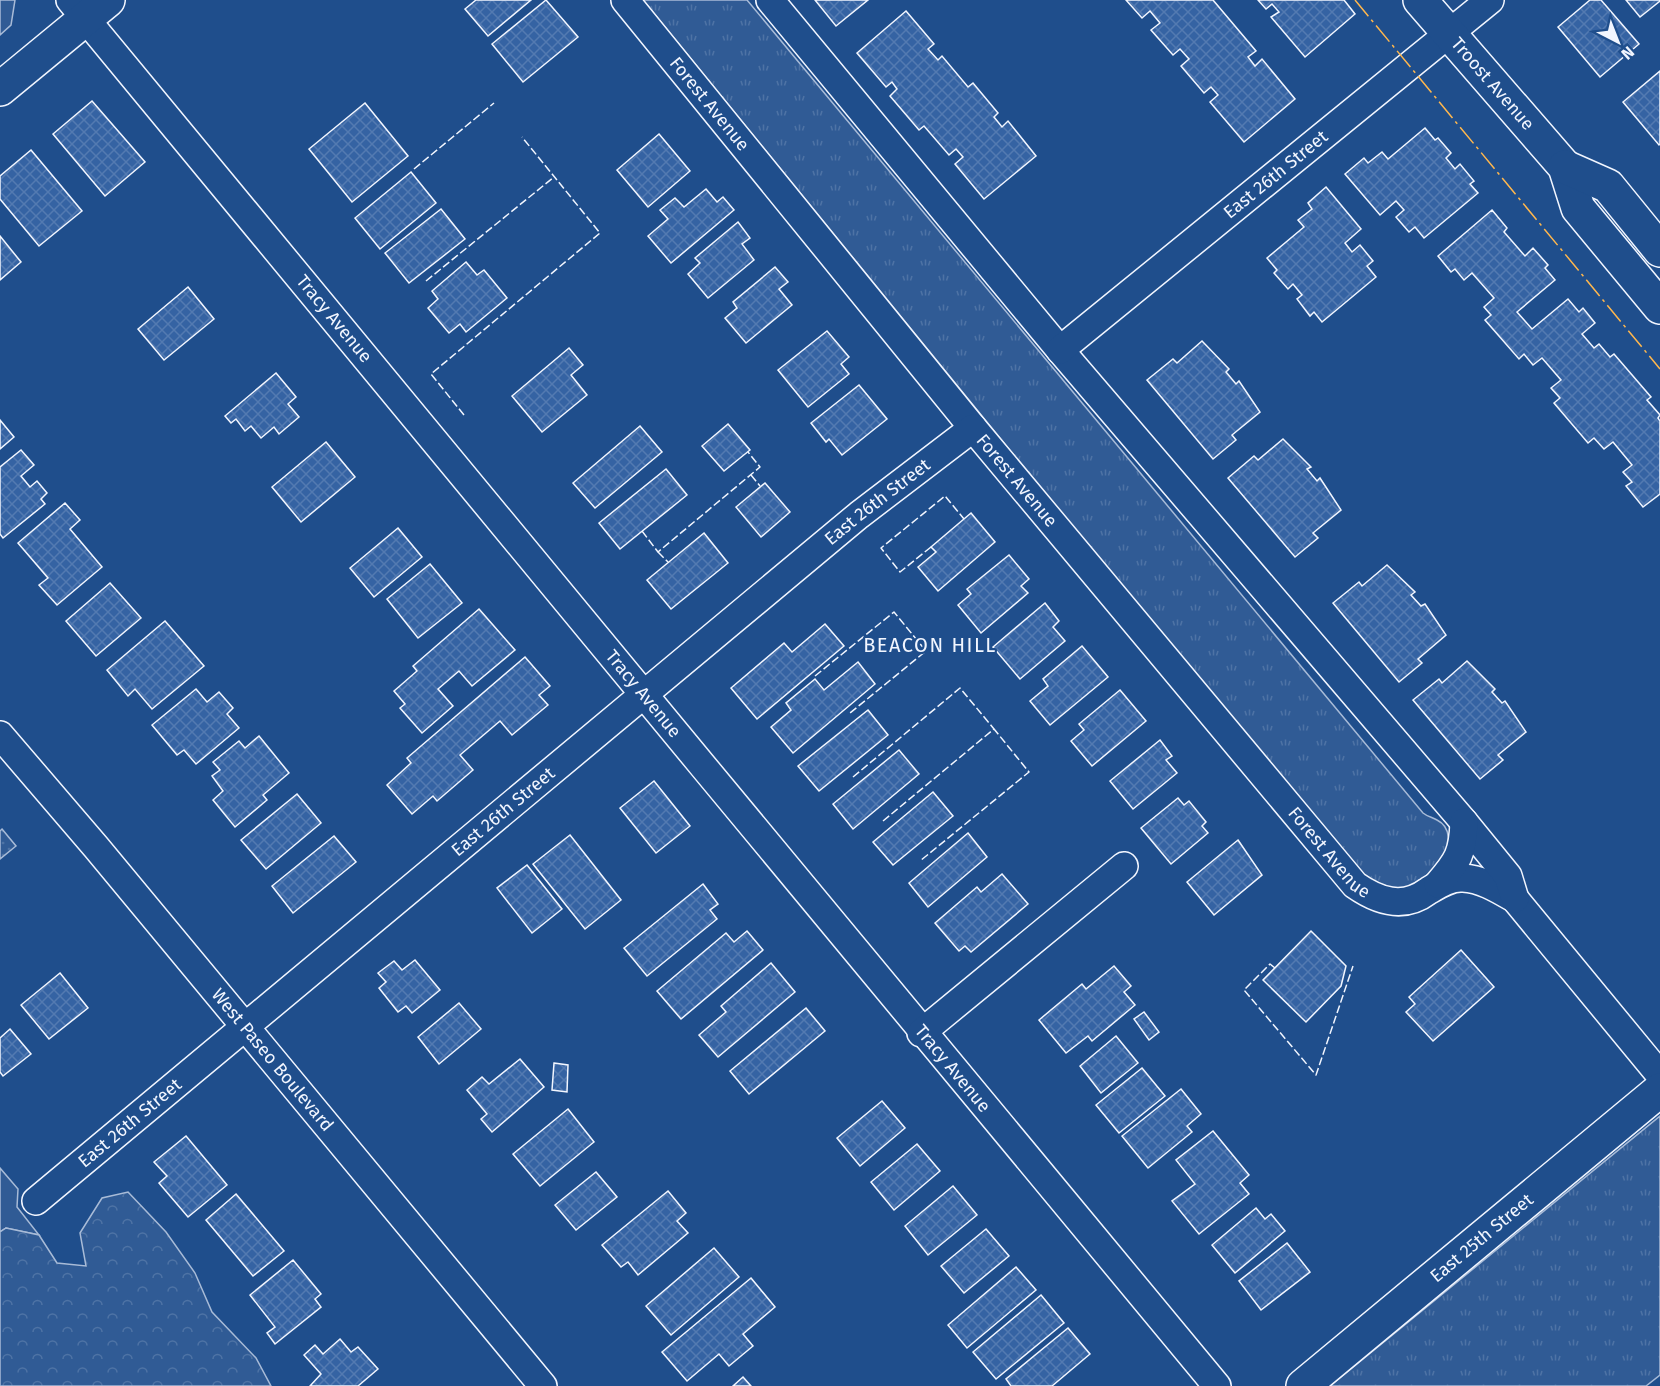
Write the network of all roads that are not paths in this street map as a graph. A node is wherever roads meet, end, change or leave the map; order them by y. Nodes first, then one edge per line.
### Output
1 (625, 0) edge
2 (770, 0) edge
3 (1420, 0) edge
4 (1490, 0) edge
5 (88, 6) edge
6 (1448, 34) junction
7 (0, 89) edge
8 (1565, 167) junction
9 (1660, 250) edge
10 (1660, 307) edge
11 (1060, 350) junction
12 (973, 428) junction
13 (644, 693) junction
14 (0, 735) edge
15 (1464, 822) junction
16 (1124, 866) dead end
17 (1438, 884) junction
18 (1515, 899) junction
19 (246, 1027) junction
20 (921, 1033) junction
21 (1660, 1075) edge
22 (1660, 1090) edge
23 (36, 1201) dead end
24 (543, 1386) edge
25 (1217, 1386) edge
26 (1304, 1386) edge

1 - 12 street, Forest Avenue
2 - 11 street, Forest Avenue
3 - 6 main road, Troost Avenue
4 - 6 street, East 26th Street
5 - 7 main road
5 - 13 street, Tracy Avenue
6 - 8 main road, Troost Avenue
6 - 11 street, East 26th Street
8 - 9 main road, Troost Avenue
8 - 10 main road, Troost Avenue
11 - 15 street, Forest Avenue
12 - 13 street, East 26th Street
12 - 17 street, Forest Avenue
13 - 19 street, East 26th Street
13 - 20 street, Tracy Avenue
14 - 19 street, West Paseo Boulevard
15 - 17 street, Forest Avenue
15 - 18 street, Forest Avenue
16 - 20 street
17 - 18 street, Forest Avenue
18 - 21 street, Forest Avenue
19 - 23 street, East 26th Street
19 - 24 street, West Paseo Boulevard
20 - 25 street, Tracy Avenue
22 - 26 main road, East 25th Street

